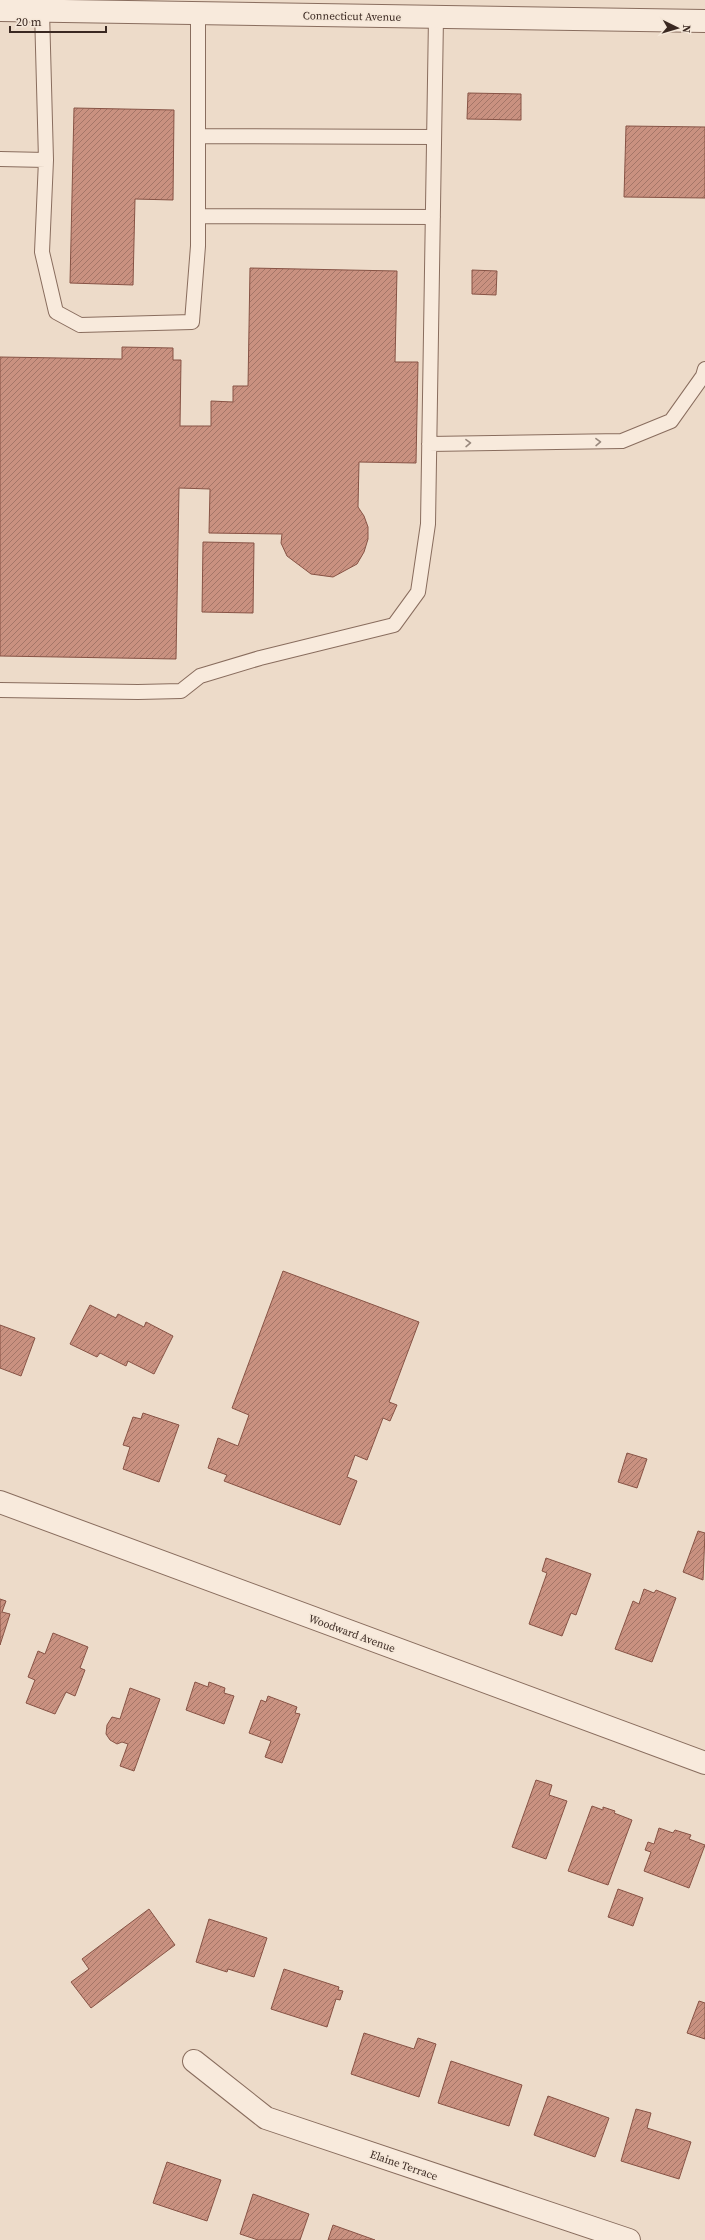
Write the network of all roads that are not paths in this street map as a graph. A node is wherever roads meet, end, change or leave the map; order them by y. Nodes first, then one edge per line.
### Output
1 (0, 10) edge
2 (42, 11) junction
3 (198, 12) junction
4 (436, 17) junction
5 (705, 21) edge
6 (198, 136) junction
7 (434, 137) junction
8 (0, 159) edge
9 (46, 160) junction
10 (198, 216) junction
11 (433, 217) junction
12 (705, 369) edge
13 (429, 444) junction
14 (0, 690) edge
15 (0, 1502) edge
16 (705, 1763) edge
17 (194, 2061) dead end
18 (629, 2240) edge

1 - 2 street, Connecticut Avenue
2 - 3 street, Connecticut Avenue
2 - 9 lane
3 - 4 street, Connecticut Avenue
3 - 6 lane
4 - 5 street, Connecticut Avenue
4 - 7 lane
6 - 7 lane
6 - 10 lane
7 - 11 lane
8 - 9 lane
9 - 10 lane
10 - 11 lane
11 - 13 lane
13 -> 12 lane
13 - 14 lane
15 - 16 street, Woodward Avenue
17 - 18 street, Elaine Terrace

